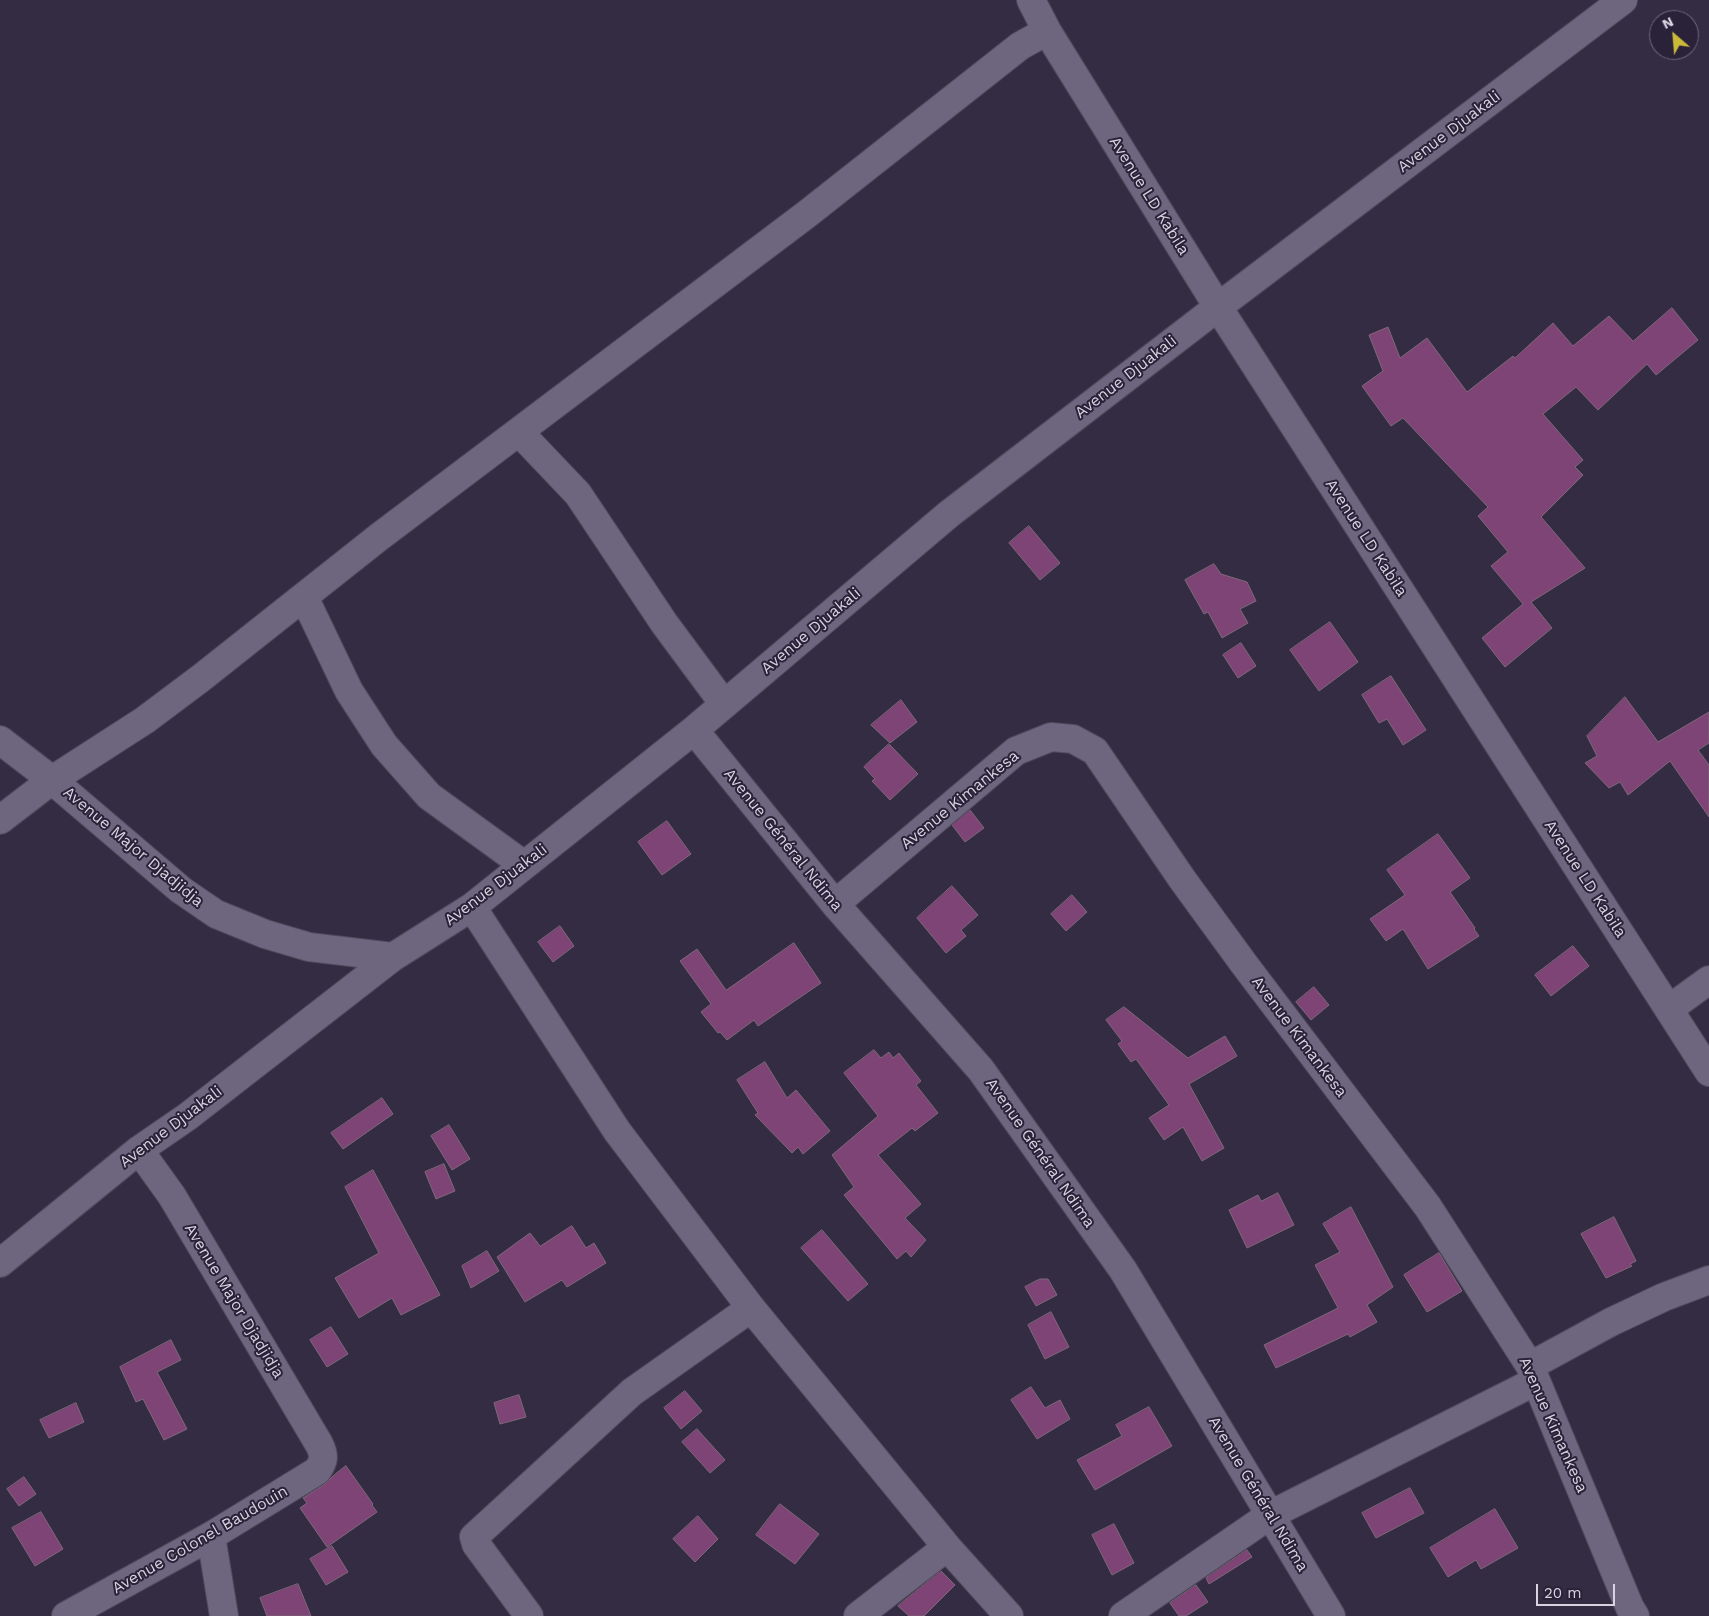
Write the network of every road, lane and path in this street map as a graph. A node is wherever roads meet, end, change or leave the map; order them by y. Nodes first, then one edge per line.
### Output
1 (1031, 0) edge
2 (1623, 0) edge
3 (1047, 31) junction
4 (1218, 307) junction
5 (519, 432) junction
6 (304, 597) junction
7 (724, 704) junction
8 (694, 730) junction
9 (0, 740) edge
10 (52, 780) junction
11 (0, 820) edge
12 (524, 865) junction
13 (835, 904) junction
14 (472, 907) junction
15 (393, 957) junction
16 (1709, 980) edge
17 (1669, 1009) junction
18 (1709, 1072) edge
19 (139, 1150) junction
20 (0, 1263) edge
21 (1709, 1280) edge
22 (751, 1308) junction
23 (1533, 1373) junction
24 (324, 1454) joint
25 (1270, 1516) junction
26 (211, 1536) junction
27 (947, 1547) junction
28 (66, 1616) edge
29 (224, 1616) edge
30 (529, 1616) edge
31 (858, 1616) edge
32 (1009, 1616) edge
33 (1123, 1616) edge
34 (1331, 1616) edge
35 (1635, 1616) edge

1 - 3 street, Avenue LD Kabila
2 - 4 street, Avenue Djuakali
3 - 4 street, Avenue LD Kabila
3 - 5 street
4 - 7 street, Avenue Djuakali
4 - 17 street, Avenue LD Kabila
5 - 6 street
5 - 7 street
6 - 10 street
6 - 12 street
7 - 8 street, Avenue Djuakali
8 - 12 street, Avenue Djuakali
8 - 13 street, Avenue Général Ndima
9 - 10 street, Avenue Major Djadjidja
10 - 11 street
10 - 15 street, Avenue Major Djadjidja
12 - 14 street, Avenue Djuakali
13 - 23 street, Avenue Kimankesa
13 - 25 street, Avenue Général Ndima
14 - 15 street, Avenue Djuakali
14 - 22 street
15 - 19 street, Avenue Djuakali
16 - 17 street
17 - 18 street, Avenue LD Kabila
19 - 20 street, Avenue Djuakali
19 - 24 street, Avenue Major Djadjidja
21 - 23 street
22 - 27 street
22 - 30 street
23 - 25 street
23 - 35 street, Avenue Kimankesa
24 - 26 street, Avenue Colonel Baudouin
25 - 33 street
25 - 34 street, Avenue Général Ndima
26 - 28 street, Avenue Colonel Baudouin
26 - 29 street
27 - 31 street
27 - 32 street

